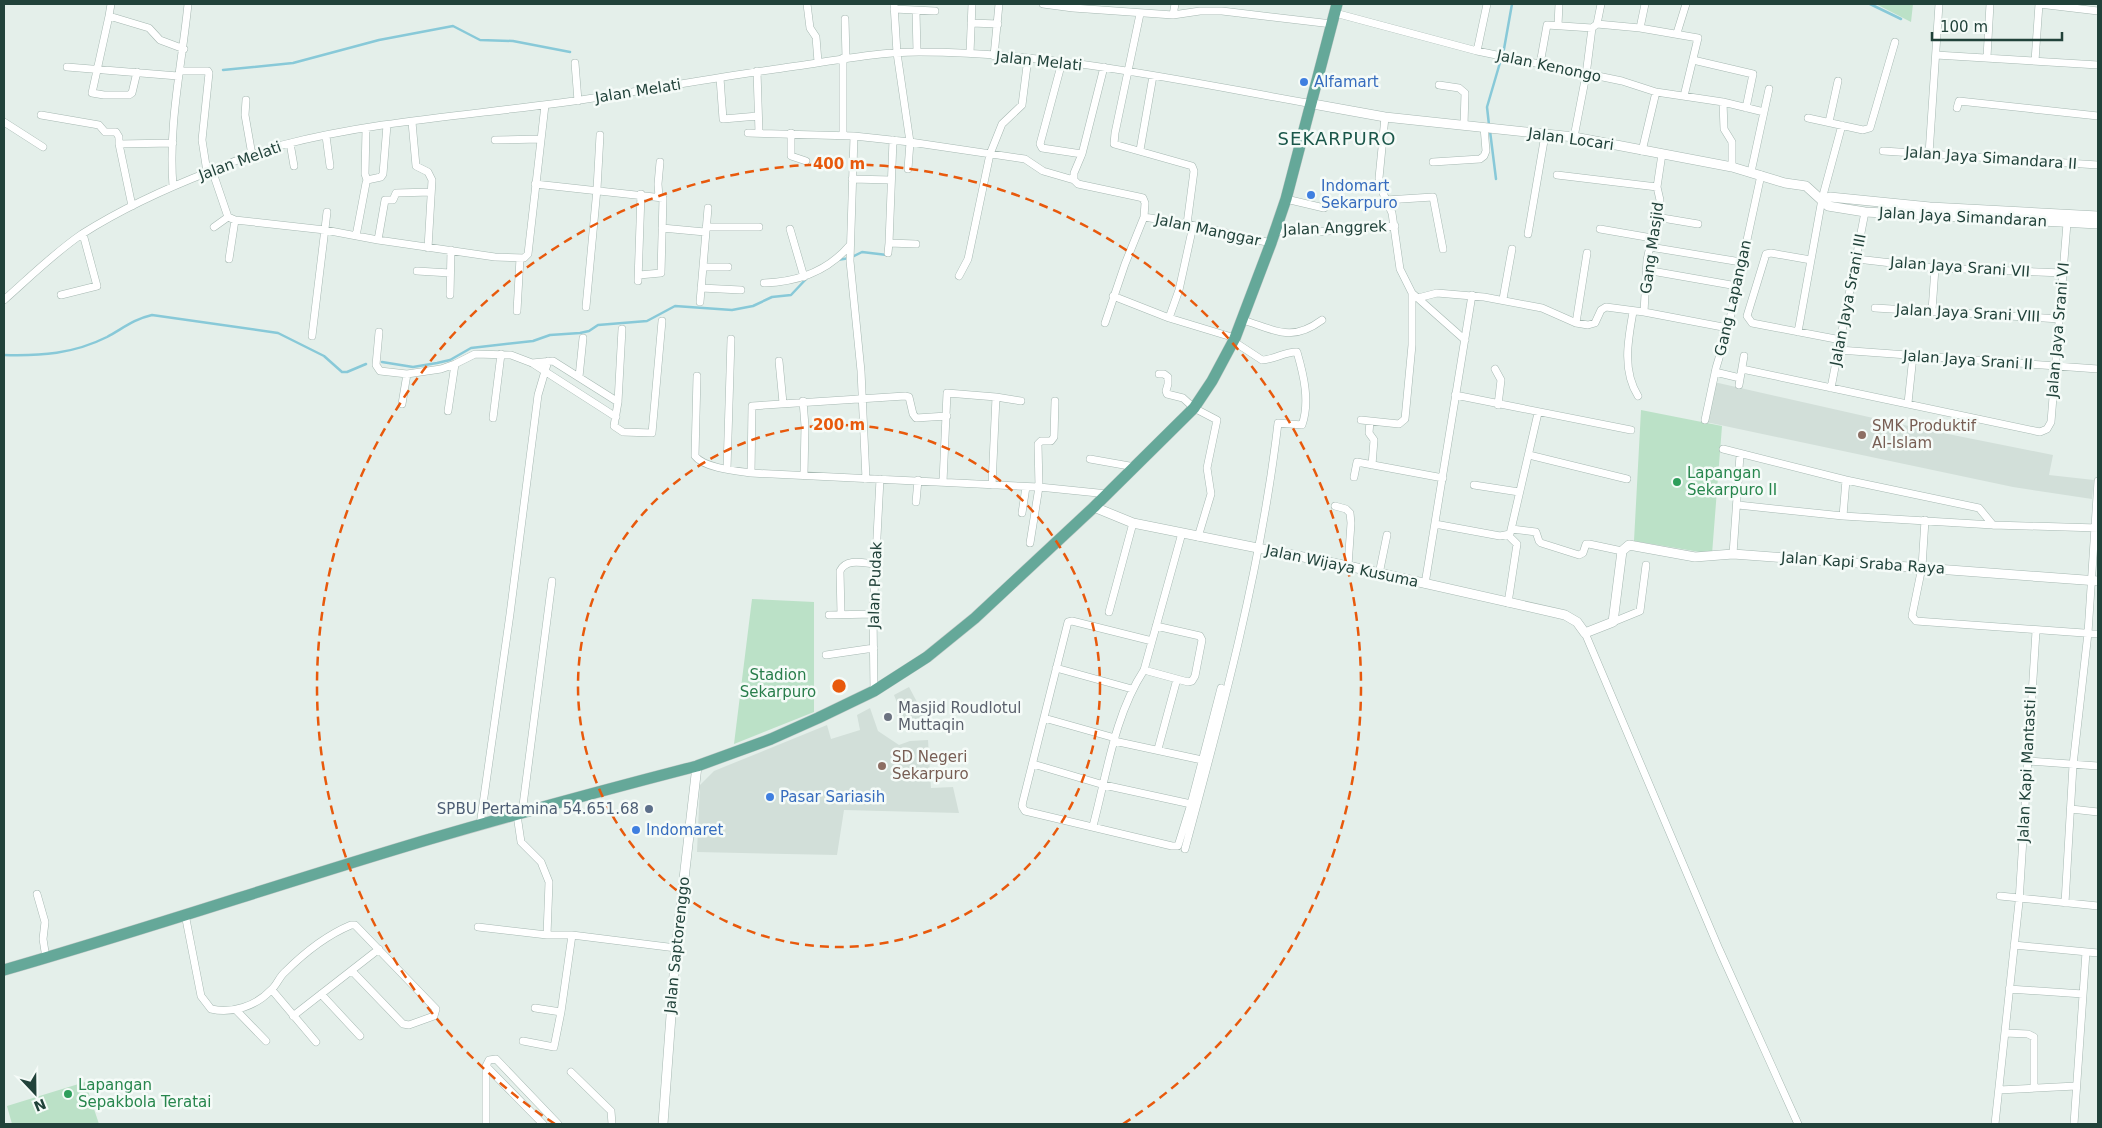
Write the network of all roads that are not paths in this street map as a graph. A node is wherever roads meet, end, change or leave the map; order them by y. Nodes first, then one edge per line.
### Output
1 (111, 4) edge
2 (188, 4) edge
3 (807, 4) edge
4 (972, 4) edge
5 (999, 4) edge
6 (1043, 4) edge
7 (1175, 4) edge
8 (1487, 4) edge
9 (1559, 4) edge
10 (1601, 4) edge
11 (1645, 4) edge
12 (1686, 4) edge
13 (1939, 4) edge
14 (1990, 4) edge
15 (2039, 4) edge
16 (894, 7) edge
17 (1336, 8) edge
18 (916, 11) junction
19 (935, 11) dead end
20 (2098, 11) edge
21 (1140, 14) junction
22 (1173, 15) junction
23 (108, 16) junction
24 (844, 19) dead end
25 (971, 22) junction
26 (998, 24) junction
27 (1332, 24) junction
28 (1558, 25) junction
29 (1594, 26) junction
30 (1640, 28) junction
31 (1677, 33) junction
32 (1895, 42) dead end
33 (184, 48) junction
34 (1477, 50) junction
35 (917, 52) junction
36 (897, 53) junction
37 (970, 53) junction
38 (1936, 55) junction
39 (994, 56) junction
40 (1987, 57) junction
41 (844, 58) junction
42 (1028, 58) junction
43 (1692, 60) junction
44 (2035, 61) junction
45 (818, 62) junction
46 (1062, 62) junction
47 (575, 63) dead end
48 (1540, 64) junction
49 (2098, 65) edge
50 (67, 67) dead end
51 (1104, 68) junction
52 (97, 70) junction
53 (757, 71) junction
54 (1127, 71) junction
55 (137, 72) junction
56 (181, 72) junction
57 (1586, 74) junction
58 (1153, 76) junction
59 (720, 78) junction
60 (1838, 81) dead end
61 (1439, 85) dead end
62 (1769, 89) dead end
63 (1656, 92) junction
64 (1684, 96) junction
65 (246, 100) dead end
66 (578, 101) junction
67 (1723, 102) junction
68 (1312, 104) junction
69 (545, 105) junction
70 (1746, 108) junction
71 (1957, 108) dead end
72 (1764, 112) junction
73 (41, 115) dead end
74 (758, 116) junction
75 (2098, 116) edge
76 (1385, 117) junction
77 (1808, 118) dead end
78 (4, 122) edge
79 (412, 122) junction
80 (1829, 122) junction
81 (387, 125) junction
82 (1464, 125) junction
83 (1842, 125) junction
84 (1487, 127) junction
85 (366, 128) junction
86 (748, 133) dead end
87 (759, 133) junction
88 (791, 133) junction
89 (600, 135) dead end
90 (842, 135) junction
91 (1546, 135) junction
92 (326, 136) junction
93 (854, 136) junction
94 (1574, 138) junction
95 (540, 139) junction
96 (495, 140) dead end
97 (893, 140) junction
98 (910, 142) junction
99 (172, 143) junction
100 (290, 143) junction
101 (120, 144) junction
102 (43, 147) dead end
103 (1140, 150) junction
104 (1642, 150) junction
105 (1883, 151) dead end
106 (252, 154) junction
107 (990, 154) junction
108 (1082, 154) junction
109 (1662, 154) junction
110 (1929, 154) junction
111 (806, 161) dead end
112 (660, 162) dead end
113 (1433, 162) dead end
114 (2098, 165) edge
115 (294, 166) dead end
116 (330, 166) dead end
117 (1732, 167) junction
118 (908, 169) dead end
119 (210, 171) junction
120 (1751, 172) junction
121 (1557, 175) dead end
122 (1761, 175) junction
123 (852, 179) junction
124 (367, 180) junction
125 (891, 180) junction
126 (1074, 180) junction
127 (535, 184) junction
128 (173, 186) junction
129 (1656, 187) junction
130 (597, 189) junction
131 (431, 192) junction
132 (641, 194) junction
133 (659, 197) junction
134 (1286, 199) junction
135 (1386, 200) junction
136 (1827, 201) junction
137 (132, 206) junction
138 (708, 208) dead end
139 (1324, 208) dead end
140 (328, 212) dead end
141 (1865, 212) junction
142 (2098, 216) edge
143 (228, 217) junction
144 (1144, 217) junction
145 (1656, 217) junction
146 (235, 220) junction
147 (2067, 223) junction
148 (1698, 224) dead end
149 (2098, 224) edge
150 (1190, 225) junction
151 (1395, 226) junction
152 (214, 227) dead end
153 (759, 227) dead end
154 (662, 228) junction
155 (1600, 229) dead end
156 (325, 230) junction
157 (706, 230) junction
158 (790, 230) dead end
159 (1276, 231) junction
160 (83, 234) junction
161 (1528, 234) dead end
162 (356, 236) junction
163 (1652, 238) junction
164 (378, 240) junction
165 (889, 243) junction
166 (1272, 243) junction
167 (916, 244) dead end
168 (1650, 246) junction
169 (428, 248) junction
170 (850, 248) junction
171 (1443, 249) dead end
172 (1512, 249) dead end
173 (451, 250) junction
174 (888, 253) dead end
175 (1587, 253) dead end
176 (520, 258) junction
177 (1857, 259) junction
178 (229, 260) dead end
179 (1811, 260) junction
180 (1741, 262) junction
181 (703, 267) junction
182 (728, 268) dead end
183 (1935, 268) junction
184 (1646, 270) junction
185 (417, 271) dead end
186 (450, 273) junction
187 (2063, 273) junction
188 (959, 276) dead end
189 (804, 277) junction
190 (764, 283) dead end
191 (1737, 286) junction
192 (701, 288) junction
193 (741, 290) dead end
194 (450, 295) dead end
195 (1415, 295) junction
196 (61, 296) dead end
197 (1113, 296) junction
198 (1472, 296) junction
199 (4, 300) edge
200 (1503, 300) junction
201 (700, 302) dead end
202 (586, 307) dead end
203 (1875, 308) dead end
204 (517, 311) dead end
205 (1932, 311) junction
206 (1633, 312) junction
207 (1644, 312) junction
208 (1169, 318) junction
209 (2060, 319) junction
210 (1243, 320) junction
211 (1322, 320) dead end
212 (662, 321) dead end
213 (1105, 323) dead end
214 (1576, 323) junction
215 (1728, 328) junction
216 (622, 329) dead end
217 (379, 332) dead end
218 (1798, 332) junction
219 (312, 336) dead end
220 (583, 338) dead end
221 (730, 339) dead end
222 (1234, 340) junction
223 (1465, 340) junction
224 (1841, 340) junction
225 (1839, 350) junction
226 (500, 354) junction
227 (1744, 356) dead end
228 (1913, 356) junction
229 (548, 361) junction
230 (779, 361) dead end
231 (455, 364) junction
232 (532, 364) junction
233 (2055, 365) junction
234 (1495, 369) dead end
235 (1742, 369) junction
236 (2098, 369) edge
237 (543, 372) junction
238 (1715, 372) junction
239 (407, 374) junction
240 (1159, 374) dead end
241 (697, 376) dead end
242 (579, 377) junction
243 (1831, 388) junction
244 (1456, 395) junction
245 (1638, 396) dead end
246 (996, 397) junction
247 (862, 400) junction
248 (803, 401) junction
249 (1021, 401) dead end
250 (1055, 401) dead end
251 (618, 402) junction
252 (784, 403) junction
253 (1908, 403) junction
254 (402, 404) dead end
255 (1498, 405) junction
256 (1194, 408) junction
257 (448, 411) dead end
258 (1538, 413) junction
259 (947, 416) junction
260 (492, 418) dead end
261 (616, 418) junction
262 (1361, 420) dead end
263 (1705, 420) dead end
264 (1370, 421) junction
265 (1631, 430) dead end
266 (1723, 449) dead end
267 (1740, 454) junction
268 (1529, 456) junction
269 (1090, 459) dead end
270 (1372, 465) junction
271 (1135, 468) junction
272 (727, 469) junction
273 (751, 473) junction
274 (804, 474) junction
275 (1354, 478) dead end
276 (1444, 478) junction
277 (866, 479) junction
278 (880, 479) junction
279 (1626, 479) dead end
280 (918, 480) junction
281 (1846, 480) junction
282 (943, 482) junction
283 (2098, 482) edge
284 (1474, 484) dead end
285 (992, 485) junction
286 (1026, 487) junction
287 (1039, 487) junction
288 (1519, 492) junction
289 (1108, 494) junction
290 (916, 502) dead end
291 (1738, 505) junction
292 (1335, 506) dead end
293 (1094, 507) junction
294 (1022, 512) dead end
295 (1843, 516) junction
296 (1925, 520) junction
297 (1133, 523) junction
298 (1435, 524) junction
299 (1993, 525) junction
300 (2097, 528) edge
301 (1510, 532) junction
302 (1182, 533) junction
303 (1387, 535) dead end
304 (1198, 536) junction
305 (1030, 543) dead end
306 (1259, 548) junction
307 (1625, 548) junction
308 (1733, 554) junction
309 (876, 564) junction
310 (1646, 565) dead end
311 (1348, 566) junction
312 (1922, 567) junction
313 (1379, 574) junction
314 (2094, 578) edge
315 (552, 581) dead end
316 (1425, 584) junction
317 (1508, 603) junction
318 (1109, 612) dead end
319 (841, 614) junction
320 (873, 614) junction
321 (829, 615) dead end
322 (1613, 622) junction
323 (1156, 626) junction
324 (2036, 631) junction
325 (1585, 633) junction
326 (2088, 633) junction
327 (2098, 634) edge
328 (1152, 642) junction
329 (874, 648) junction
330 (826, 655) dead end
331 (1056, 668) junction
332 (1144, 670) junction
333 (1177, 679) junction
334 (1221, 688) dead end
335 (1132, 689) junction
336 (874, 691) junction
337 (1044, 718) junction
338 (1114, 739) junction
339 (1158, 749) junction
340 (1202, 760) junction
341 (2027, 761) junction
342 (1033, 764) junction
343 (2073, 765) junction
344 (697, 766) junction
345 (2098, 766) edge
346 (1104, 785) junction
347 (1191, 804) junction
348 (2071, 809) junction
349 (2098, 812) edge
350 (520, 814) junction
351 (480, 825) junction
352 (1092, 826) junction
353 (1185, 849) dead end
354 (37, 894) dead end
355 (2000, 896) dead end
356 (2020, 897) junction
357 (2065, 903) junction
358 (2098, 906) edge
359 (185, 914) junction
360 (478, 927) dead end
361 (547, 935) junction
362 (572, 935) junction
363 (2014, 945) junction
364 (676, 948) junction
365 (380, 949) junction
366 (2086, 952) junction
367 (2098, 953) edge
368 (46, 958) junction
369 (4, 970) edge
370 (352, 971) junction
371 (272, 990) junction
372 (2009, 990) junction
373 (321, 994) junction
374 (2083, 994) junction
375 (536, 1008) dead end
376 (236, 1010) junction
377 (561, 1012) junction
378 (292, 1016) junction
379 (2005, 1033) junction
380 (360, 1036) dead end
381 (266, 1041) dead end
382 (523, 1041) dead end
383 (316, 1042) dead end
384 (486, 1066) junction
385 (570, 1072) dead end
386 (2076, 1086) junction
387 (2034, 1088) junction
388 (1999, 1090) junction
389 (553, 1123) edge
390 (486, 1124) edge
391 (543, 1124) edge
392 (612, 1124) edge
393 (663, 1124) edge
394 (1798, 1124) edge
395 (1995, 1124) edge
396 (2074, 1124) edge

1 - 23 street
2 - 33 street
3 - 45 street
4 - 25 street
5 - 26 street
6 - 21 street
7 - 22 street
8 - 34 street
9 - 28 street
10 - 29 street
11 - 30 street
12 - 31 street
13 - 38 street
14 - 40 street
15 - 20 street
15 - 44 street
16 - 18 street
16 - 36 street
17 - 27 main road
17 - 34 street, Jalan Kenongo
18 - 19 street
18 - 35 street
21 - 22 street
21 - 54 street
22 - 27 street
23 - 33 street
23 - 52 street
24 - 41 street
25 - 26 street
25 - 37 street
26 - 39 street
27 - 68 main road
28 - 29 street
28 - 48 street
29 - 30 street
29 - 57 street
30 - 31 street
31 - 43 street
32 - 83 street
33 - 56 street
34 - 48 street, Jalan Kenongo
35 - 36 street, Jalan Melati
35 - 37 street, Jalan Melati
36 - 41 street, Jalan Melati
36 - 98 street
37 - 39 street, Jalan Melati
38 - 40 street
38 - 110 street
39 - 42 street, Jalan Melati
40 - 44 street
41 - 45 street, Jalan Melati
41 - 90 street
42 - 46 street, Jalan Melati
42 - 107 street
43 - 64 street
43 - 70 street
44 - 49 street
45 - 53 street, Jalan Melati
46 - 51 street, Jalan Melati
46 - 108 street
47 - 66 street
48 - 57 street, Jalan Kenongo
50 - 52 street
51 - 54 street, Jalan Melati
51 - 108 street
52 - 55 street
52 - 55 street
53 - 59 street, Jalan Melati
53 - 74 street
54 - 58 street, Jalan Melati
54 - 103 street
55 - 56 street
56 - 99 street
56 - 119 street
57 - 63 street, Jalan Kenongo
57 - 94 street
58 - 68 street, Jalan Melati
58 - 103 street
59 - 66 street, Jalan Melati
59 - 74 street
60 - 80 street
61 - 82 street
62 - 72 street
63 - 64 street, Jalan Kenongo
63 - 104 street
64 - 67 street, Jalan Kenongo
65 - 106 street
66 - 69 street, Jalan Melati
67 - 70 street, Jalan Kenongo
67 - 117 street
68 - 76 street, Jalan Locari
68 - 134 main road
69 - 79 street, Jalan Melati
69 - 95 street
70 - 72 street, Jalan Kenongo
71 - 75 street
72 - 120 street
73 - 101 street
74 - 87 street
76 - 82 street, Jalan Locari
76 - 135 street
77 - 80 street
78 - 102 street
79 - 81 street, Jalan Melati
79 - 131 street
80 - 83 street
81 - 85 street, Jalan Melati
81 - 124 street
82 - 84 street, Jalan Locari
83 - 136 street
84 - 91 street, Jalan Locari
84 - 113 street
85 - 92 street, Jalan Melati
85 - 124 street
86 - 87 street
87 - 88 street
88 - 90 street
88 - 111 street
89 - 130 street
90 - 93 street
91 - 94 street, Jalan Locari
91 - 161 street
92 - 100 street, Jalan Melati
92 - 116 street
93 - 97 street
93 - 123 street
94 - 104 street, Jalan Locari
95 - 96 street
95 - 127 street
97 - 98 street
97 - 125 street
98 - 107 street
98 - 118 street
99 - 101 street
99 - 128 street
100 - 106 street, Jalan Melati
100 - 115 street
101 - 137 street
103 - 150 street
104 - 109 street, Jalan Locari
105 - 110 street, Jalan Jaya Simandara II
106 - 119 street, Jalan Melati
107 - 126 street
107 - 188 street
108 - 126 street
109 - 117 street, Jalan Locari
109 - 129 street, Gang Masjid
110 - 114 street, Jalan Jaya Simandara II
112 - 133 street
117 - 120 street, Jalan Locari
119 - 128 street, Jalan Melati
119 - 143 street
120 - 122 street, Jalan Locari
121 - 129 street
122 - 136 street, Jalan Locari
122 - 180 street, Gang Lapangan
123 - 125 street
123 - 170 street
124 - 162 street
125 - 165 street
126 - 144 street
127 - 130 street
127 - 176 street
128 - 137 street, Jalan Melati
129 - 145 street, Gang Masjid
130 - 132 street
130 - 202 street
131 - 164 street
131 - 169 street
132 - 133 street
132 - 154 street
133 - 154 street
134 - 139 street
134 - 159 main road
135 - 151 street
135 - 171 street, Jalan Anggrek
136 - 141 street, Jalan Jaya Simandaran
136 - 142 street, Jalan Jaya Simandaran
136 - 179 street
137 - 160 street, Jalan Melati
138 - 157 street
140 - 156 street
141 - 147 street, Jalan Jaya Simandaran
141 - 177 street, Jalan Jaya Srani III
143 - 146 street
143 - 152 street
144 - 150 street, Jalan Manggar
144 - 197 street
145 - 148 street
145 - 163 street, Gang Masjid
146 - 156 street
146 - 178 street
147 - 149 street, Jalan Jaya Simandaran
147 - 187 street, Jalan Jaya Srani VI
150 - 166 street, Jalan Manggar
150 - 208 street
151 - 159 street, Jalan Anggrek
151 - 195 street
153 - 157 street
154 - 157 street
155 - 163 street
156 - 162 street
156 - 219 street
157 - 181 street
158 - 189 street
159 - 166 main road
160 - 196 street
160 - 199 street, Jalan Melati
162 - 164 street
163 - 168 street, Gang Masjid
164 - 169 street
165 - 167 street
165 - 174 street
166 - 210 main road
168 - 180 street
168 - 184 street, Gang Masjid
169 - 173 street
170 - 189 street
170 - 247 street
172 - 200 street
173 - 176 street
173 - 186 street
175 - 214 street
176 - 204 street
177 - 183 street, Jalan Jaya Srani VII
177 - 224 street, Jalan Jaya Srani III
179 - 218 street
179 - 218 street
180 - 191 street, Gang Lapangan
181 - 182 street
181 - 192 street
183 - 187 street, Jalan Jaya Srani VII
183 - 205 street
184 - 191 street
184 - 207 street, Gang Masjid
185 - 186 street
186 - 194 street
187 - 209 street, Jalan Jaya Srani VI
189 - 190 street
191 - 215 street, Gang Lapangan
192 - 193 street
192 - 201 street
195 - 198 street
195 - 223 street
195 - 264 street
197 - 208 street
197 - 213 street
198 - 200 street
198 - 223 street
200 - 214 street
203 - 205 street, Jalan Jaya Srani VIII
205 - 209 street, Jalan Jaya Srani VIII
206 - 207 street
206 - 214 street
206 - 245 street
207 - 215 street
208 - 222 street
209 - 233 street, Jalan Jaya Srani VI
210 - 211 street
210 - 222 main road
212 - 261 street
215 - 238 street, Gang Lapangan
216 - 251 street
217 - 239 street
218 - 224 street
220 - 242 street
221 - 272 street
222 - 256 main road
222 - 306 street
223 - 244 street
224 - 225 street, Jalan Jaya Srani III
225 - 228 street, Jalan Jaya Srani II
225 - 243 street, Jalan Jaya Srani III
226 - 231 street
226 - 232 street
226 - 260 street
227 - 235 street
228 - 233 street, Jalan Jaya Srani II
228 - 253 street
229 - 232 street
229 - 237 street
229 - 242 street
230 - 252 street
231 - 239 street
231 - 257 street
232 - 237 street
233 - 236 street, Jalan Jaya Srani II
233 - 253 street, Jalan Jaya Srani VI
234 - 255 street
235 - 238 street
235 - 243 street
237 - 261 street
237 - 351 street
238 - 263 street, Gang Lapangan
239 - 254 street
240 - 256 street
241 - 272 street
242 - 251 street
243 - 253 street
244 - 255 street
244 - 276 street
246 - 249 street
246 - 259 street
246 - 285 street
247 - 248 street
247 - 259 street
247 - 277 street
248 - 252 street
248 - 274 street
250 - 287 street
251 - 261 street
252 - 273 street
255 - 258 street
256 - 271 main road
256 - 304 street
258 - 265 street
258 - 268 street
259 - 282 street
262 - 264 street
264 - 270 street
266 - 267 street
267 - 281 street
267 - 291 street
268 - 279 street
268 - 288 street
269 - 271 street
270 - 275 street
270 - 276 street
271 - 289 main road
272 - 273 street
273 - 274 street
274 - 277 street
276 - 298 street
277 - 278 street
278 - 280 street
278 - 309 street, Jalan Pudak
280 - 282 street
280 - 290 street
281 - 295 street
281 - 299 street
282 - 285 street
283 - 300 street
284 - 288 street
285 - 286 street
286 - 287 street
286 - 294 street
287 - 289 street
287 - 305 street
288 - 301 street
289 - 293 main road
291 - 295 street
291 - 308 street
292 - 311 street
293 - 297 street, Jalan Wijaya Kusuma
293 - 336 main road
295 - 296 street
296 - 299 street
296 - 312 street
297 - 302 street, Jalan Wijaya Kusuma
297 - 318 street
298 - 301 street
298 - 316 street
299 - 300 street
300 - 314 street
301 - 307 street
301 - 317 street
302 - 304 street, Jalan Wijaya Kusuma
302 - 323 street
303 - 313 street
304 - 306 street, Jalan Wijaya Kusuma
306 - 311 street, Jalan Wijaya Kusuma
306 - 353 street
307 - 308 street, Jalan Kapi Sraba Raya
307 - 322 street
308 - 312 street, Jalan Kapi Sraba Raya
309 - 319 street
309 - 320 street, Jalan Pudak
310 - 322 street
311 - 313 street, Jalan Wijaya Kusuma
312 - 314 street, Jalan Kapi Sraba Raya
312 - 324 street
313 - 316 street, Jalan Wijaya Kusuma
314 - 326 street
315 - 350 street
316 - 317 street, Jalan Wijaya Kusuma
317 - 325 street, Jalan Wijaya Kusuma
319 - 320 street
319 - 321 street
320 - 329 street, Jalan Pudak
322 - 325 street
323 - 328 street
323 - 333 street
324 - 326 street
324 - 341 street, Jalan Kapi Mantasti II
325 - 394 street
326 - 327 street
326 - 343 street
328 - 331 street
328 - 332 street
329 - 330 street
329 - 336 street, Jalan Pudak
331 - 335 street
331 - 337 street
332 - 333 street
332 - 335 street
333 - 339 street
334 - 340 street
335 - 338 street
336 - 344 main road
337 - 338 street
337 - 342 street
338 - 339 street
338 - 346 street
339 - 340 street
340 - 347 street
341 - 343 street
341 - 356 street, Jalan Kapi Mantasti II
342 - 346 street
342 - 352 street
343 - 345 street
343 - 348 street
344 - 350 main road
344 - 364 street, Jalan Saptorenggo
346 - 347 street
346 - 352 street
347 - 352 street
348 - 349 street
348 - 357 street
350 - 351 main road
350 - 361 street
351 - 359 main road
354 - 368 street
355 - 356 street
356 - 357 street
356 - 363 street, Jalan Kapi Mantasti II
357 - 358 street
359 - 368 main road
359 - 376 street
360 - 361 street
361 - 362 street
362 - 364 street
362 - 377 street
363 - 366 street
363 - 372 street, Jalan Kapi Mantasti II
364 - 393 street, Jalan Saptorenggo
365 - 370 street
365 - 370 street
365 - 371 street
366 - 367 street
366 - 374 street
368 - 369 main road
370 - 373 street
371 - 376 street
371 - 378 street
372 - 374 street
372 - 379 street, Jalan Kapi Mantasti II
373 - 378 street
373 - 380 street
374 - 386 street
375 - 377 street
376 - 381 street
377 - 382 street
378 - 383 street
379 - 387 street
379 - 388 street, Jalan Kapi Mantasti II
384 - 389 street
384 - 390 street
384 - 391 street
385 - 392 street
386 - 387 street
386 - 396 street
387 - 388 street
388 - 395 street, Jalan Kapi Mantasti II

